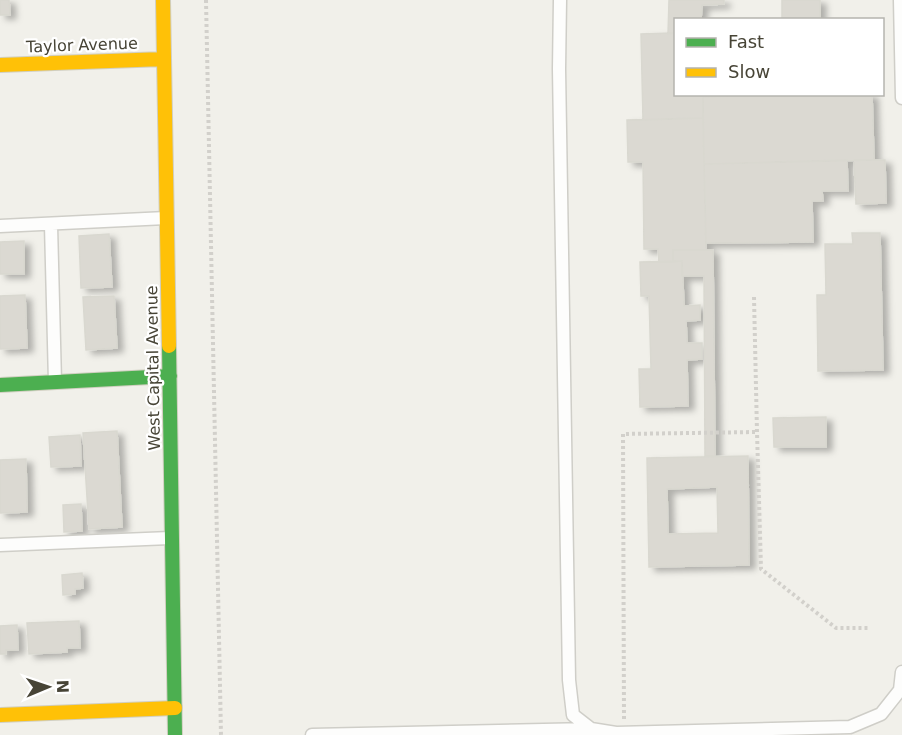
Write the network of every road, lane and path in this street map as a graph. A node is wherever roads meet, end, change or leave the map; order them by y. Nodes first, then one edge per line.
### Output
1 (163, 0) edge
2 (206, 0) edge
3 (560, 0) edge
4 (900, 0) edge
5 (164, 59) junction
6 (0, 65) edge
7 (902, 98) edge
8 (167, 218) junction
9 (51, 225) junction
10 (0, 226) edge
11 (754, 297) dead end
12 (170, 376) junction
13 (55, 383) junction
14 (0, 385) edge
15 (757, 432) junction
16 (172, 538) junction
17 (0, 545) edge
18 (868, 628) dead end
19 (902, 672) edge
20 (175, 708) junction
21 (0, 715) edge
22 (591, 729) junction
23 (624, 733) junction
24 (175, 735) edge
25 (221, 735) edge
26 (312, 735) edge

1 - 5 main road, West Capital Avenue
2 - 25 path
3 - 22 lane
4 - 7 lane
5 - 6 main road, Taylor Avenue
5 - 8 main road, West Capital Avenue
8 - 9 lane
8 - 12 main road, West Capital Avenue
9 - 10 lane
9 - 13 lane
11 - 15 path
12 - 13 main road
12 - 16 main road, West Capital Avenue
13 - 14 main road
15 - 18 path
15 - 23 path
16 - 17 lane
16 - 20 main road, West Capital Avenue
19 - 23 lane
20 - 21 main road
20 - 24 main road, West Capital Avenue
22 - 23 lane
22 - 26 lane

